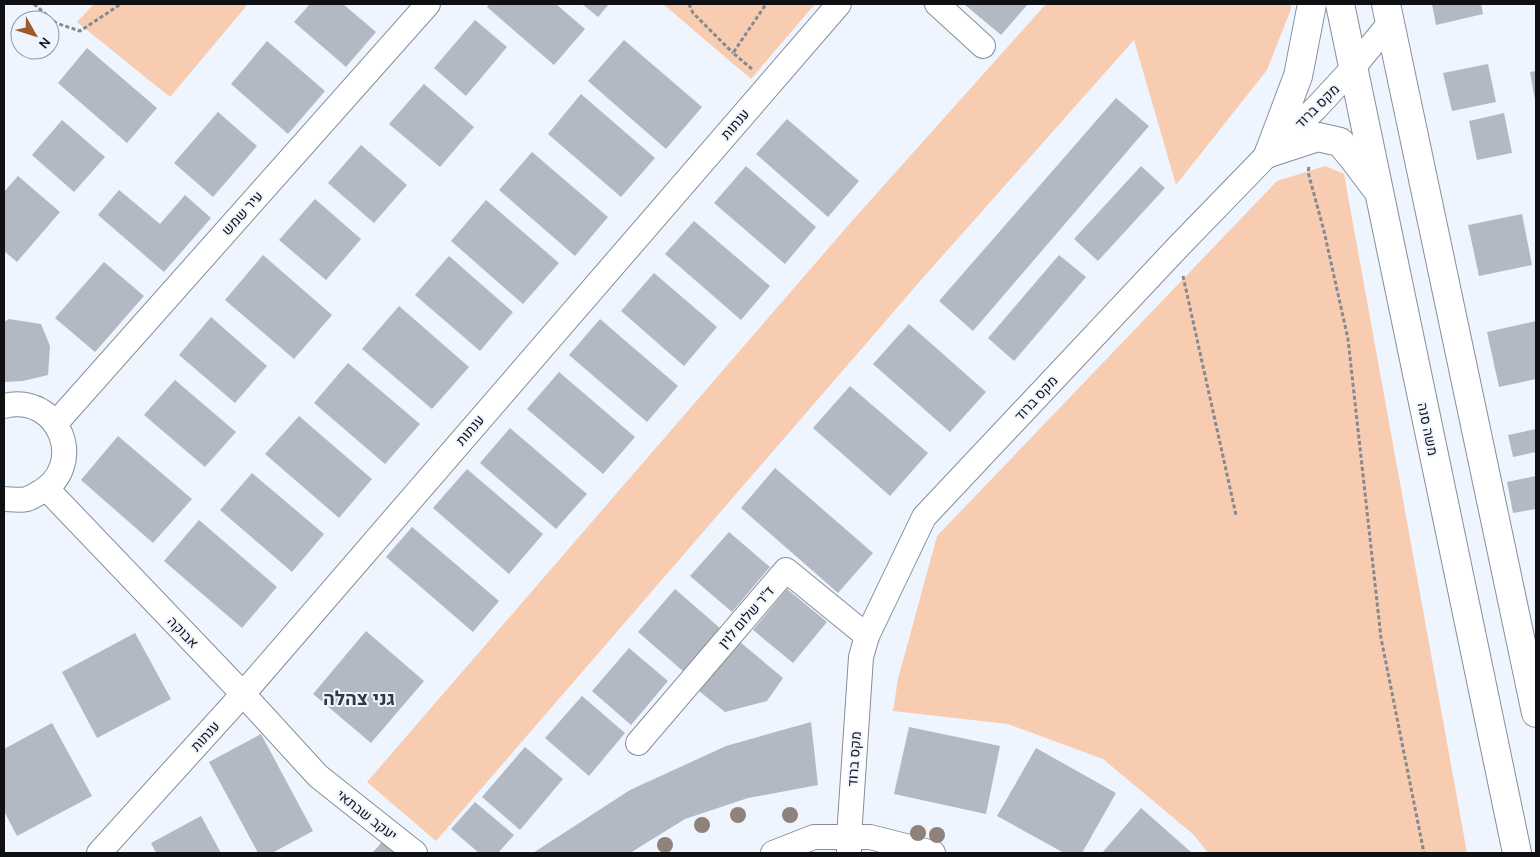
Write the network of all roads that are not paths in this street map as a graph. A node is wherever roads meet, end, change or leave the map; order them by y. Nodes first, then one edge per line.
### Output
1 (428, 4) edge
2 (838, 4) edge
3 (937, 4) edge
4 (1312, 4) edge
5 (1340, 4) edge
6 (1388, 14) edge
7 (983, 46) dead end
8 (1354, 68) junction
9 (1269, 153) junction
10 (1380, 194) junction
11 (4, 406) edge
12 (56, 423) junction
13 (47, 489) junction
14 (4, 498) edge
15 (867, 636) junction
16 (243, 694) junction
17 (1536, 713) edge
18 (638, 743) dead end
19 (318, 776) joint
20 (849, 845) edge
21 (99, 853) edge
22 (415, 853) edge
23 (773, 853) edge
24 (933, 853) edge
25 (1517, 853) edge

1 - 12 street, עיר שמש
2 - 16 street, ענתות
3 - 7 street
4 - 9 main road
5 - 8 main road, משה סנה
6 - 8 street, מקס ברוד
6 - 17 main road
8 - 9 street, מקס ברוד
8 - 10 main road, משה סנה
9 - 10 main road
9 - 15 street, מקס ברוד
10 - 25 main road, משה סנה
11 - 12 street
12 - 13 street
13 - 14 street
13 - 16 street, אבוקה
15 - 18 street, ד"ר שלום לוין
15 - 20 street, מקס ברוד
16 - 19 street, אבוקה
16 - 21 street, ענתות
19 - 22 street, יעקב שבתאי
20 - 23 street
20 - 24 street

